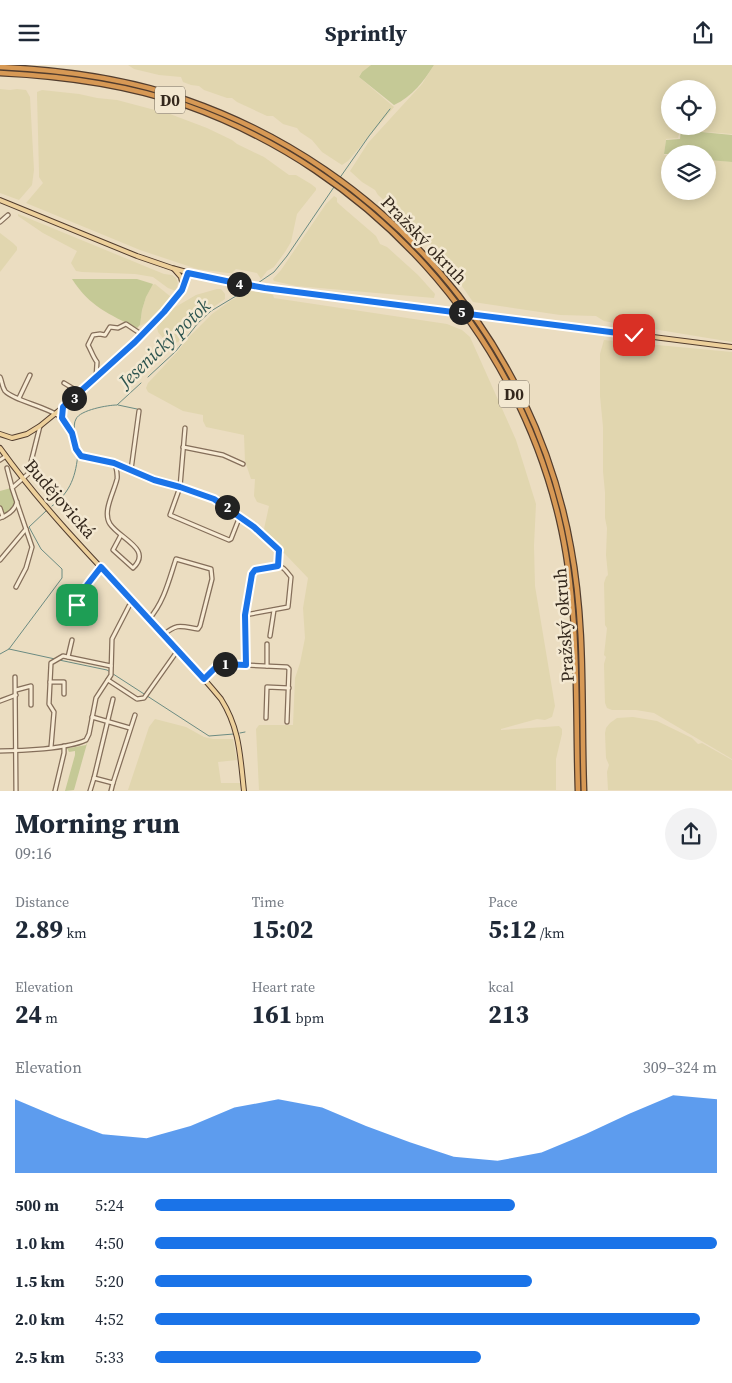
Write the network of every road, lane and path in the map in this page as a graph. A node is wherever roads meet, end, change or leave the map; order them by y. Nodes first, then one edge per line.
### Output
1 (0, 67) edge
2 (0, 73) edge
3 (0, 200) edge
4 (8, 215) dead end
5 (0, 222) edge
6 (172, 268) junction
7 (188, 273) junction
8 (184, 287) junction
9 (141, 334) junction
10 (732, 347) edge
11 (30, 375) dead end
12 (0, 377) edge
13 (96, 378) junction
14 (64, 383) dead end
15 (78, 395) junction
16 (19, 398) junction
17 (63, 407) junction
18 (139, 411) dead end
19 (54, 414) junction
20 (62, 418) junction
21 (40, 426) junction
22 (185, 429) dead end
23 (0, 435) edge
24 (183, 447) junction
25 (0, 448) edge
26 (6, 456) junction
27 (0, 460) edge
28 (115, 463) junction
29 (243, 464) dead end
30 (7, 468) dead end
31 (131, 469) junction
32 (23, 479) junction
33 (180, 487) junction
34 (12, 488) junction
35 (17, 502) junction
36 (0, 508) edge
37 (240, 516) junction
38 (2, 517) edge
39 (26, 529) junction
40 (121, 535) junction
41 (0, 560) edge
42 (278, 566) junction
43 (101, 567) junction
44 (16, 587) dead end
45 (133, 602) junction
46 (274, 610) junction
47 (245, 615) junction
48 (73, 617) dead end
49 (148, 619) junction
50 (163, 635) junction
51 (270, 636) dead end
52 (72, 641) dead end
53 (267, 644) dead end
54 (178, 651) junction
55 (68, 657) junction
56 (246, 665) junction
57 (267, 666) junction
58 (112, 671) junction
59 (15, 677) dead end
60 (204, 679) junction
61 (108, 680) junction
62 (50, 682) junction
63 (289, 688) junction
64 (16, 693) junction
65 (64, 694) dead end
66 (113, 699) dead end
67 (0, 701) edge
68 (31, 705) dead end
69 (135, 715) dead end
70 (92, 717) junction
71 (266, 718) dead end
72 (108, 721) junction
73 (287, 722) dead end
74 (130, 728) junction
75 (64, 745) junction
76 (51, 747) junction
77 (0, 751) edge
78 (16, 751) junction
79 (94, 777) junction
80 (113, 783) junction
81 (16, 791) edge
82 (55, 791) edge
83 (90, 791) edge
84 (111, 791) edge
85 (244, 791) edge
86 (578, 791) edge
87 (584, 791) edge

1 - 87 highway, Pražský okruh / D0
2 - 86 highway, Pražský okruh / D0
3 - 6 main road
4 - 5 street
6 - 7 main road
6 - 8 main road
7 - 8 main road
7 - 10 main road, bridge
8 - 9 main road
9 - 13 main road
9 - 13 street
11 - 16 street
12 - 16 street
13 - 15 main road
14 - 15 street
15 - 17 main road
16 - 19 street
17 - 19 main road
17 - 20 street
18 - 31 street
19 - 20 street
19 - 21 main road
20 - 28 street
21 - 23 main road
21 - 32 street
22 - 24 street
24 - 29 street
24 - 33 street
25 - 26 main road, Budějovická
26 - 27 street
26 - 32 main road, Budějovická
28 - 31 street
28 - 40 street
30 - 34 street
31 - 33 street
32 - 34 street
32 - 43 main road, Budějovická
33 - 37 street
33 - 37 street
34 - 35 street
35 - 38 street
35 - 39 street
36 - 38 street
37 - 42 street
39 - 41 street
39 - 44 street
40 - 40 street
42 - 46 street
42 - 47 street
43 - 45 main road, Budějovická
43 - 48 street
45 - 49 main road, Budějovická
45 - 58 street
46 - 47 street
46 - 51 street
47 - 56 street
49 - 50 main road, Budějovická
49 - 50 street
50 - 54 main road, Budějovická
52 - 55 street
53 - 57 street
54 - 60 main road, Budějovická
54 - 61 street
55 - 58 street
55 - 62 street
56 - 57 street
56 - 60 street
57 - 63 street
58 - 61 street
59 - 64 street
60 - 85 main road, Budějovická
61 - 70 street
62 - 65 street
62 - 76 street
63 - 71 street
63 - 73 street
64 - 67 street
64 - 68 street
64 - 78 street
66 - 72 street
69 - 74 street
70 - 72 street
70 - 75 street
72 - 74 street
72 - 79 street
74 - 80 street
75 - 76 street
75 - 82 street
76 - 78 street
77 - 78 street
78 - 81 street
79 - 80 street
79 - 83 street
80 - 84 street

